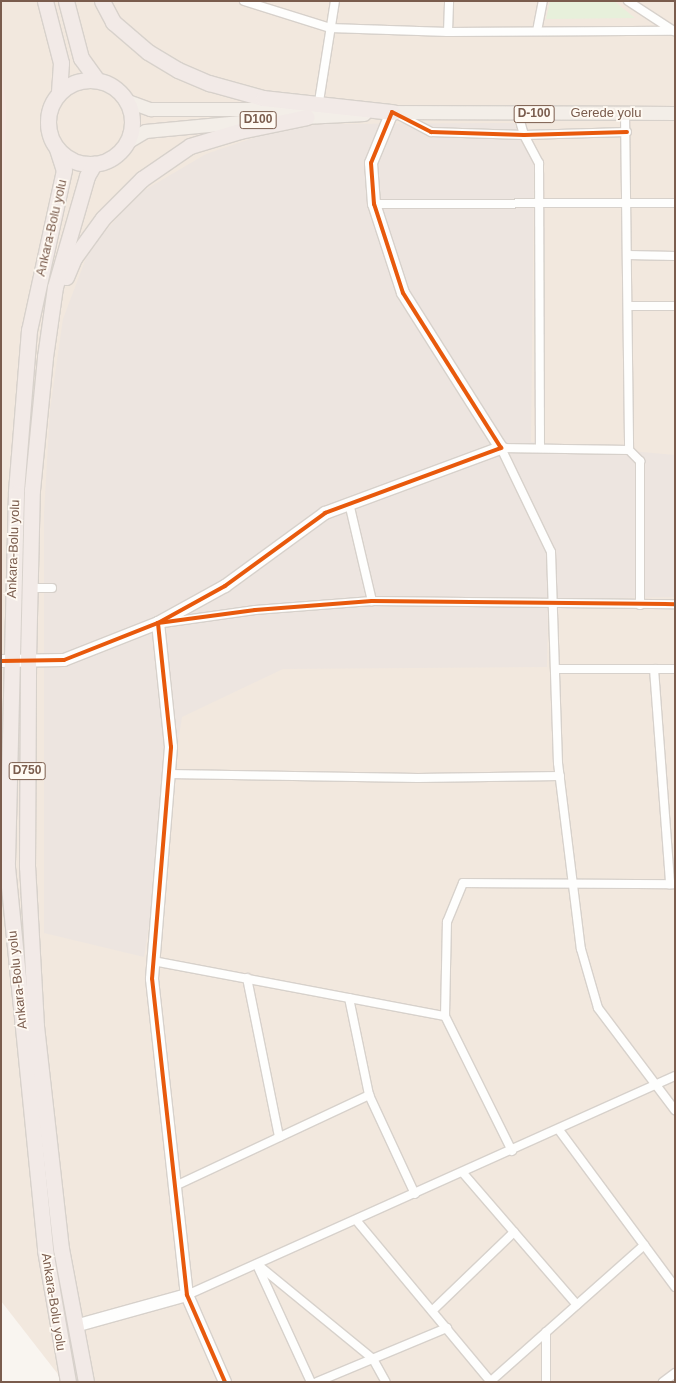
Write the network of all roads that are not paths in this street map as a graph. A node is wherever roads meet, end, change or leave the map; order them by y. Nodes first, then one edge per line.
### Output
1 (45, 1) edge
2 (66, 1) edge
3 (102, 1) edge
4 (244, 1) edge
5 (335, 1) edge
6 (449, 1) edge
7 (543, 1) edge
8 (628, 1) edge
9 (330, 28) junction
10 (537, 31) junction
11 (675, 31) edge
12 (448, 32) junction
13 (97, 80) junction
14 (59, 92) junction
15 (125, 100) junction
16 (315, 112) junction
17 (392, 112) junction
18 (674, 112) edge
19 (625, 113) junction
20 (518, 114) junction
21 (627, 132) junction
22 (524, 135) junction
23 (127, 142) junction
24 (57, 149) junction
25 (94, 164) junction
26 (539, 203) junction
27 (628, 203) junction
28 (675, 203) edge
29 (374, 204) junction
30 (628, 255) junction
31 (675, 256) edge
32 (628, 306) junction
33 (675, 306) edge
34 (51, 319) junction
35 (540, 447) junction
36 (501, 448) junction
37 (629, 450) junction
38 (349, 503) junction
39 (30, 588) junction
40 (52, 588) dead end
41 (372, 601) junction
42 (675, 604) edge
43 (553, 605) junction
44 (640, 605) junction
45 (158, 623) junction
46 (6, 660) edge
47 (28, 660) junction
48 (555, 669) junction
49 (654, 669) junction
50 (675, 669) edge
51 (169, 774) junction
52 (560, 776) junction
53 (573, 883) junction
54 (673, 884) edge
55 (153, 961) junction
56 (247, 978) junction
57 (350, 998) junction
58 (445, 1016) junction
59 (675, 1076) edge
60 (657, 1087) junction
61 (368, 1095) junction
62 (675, 1110) edge
63 (559, 1130) junction
64 (279, 1137) junction
65 (512, 1151) junction
66 (462, 1173) junction
67 (173, 1187) junction
68 (415, 1194) junction
69 (356, 1220) junction
70 (514, 1232) junction
71 (644, 1245) junction
72 (257, 1264) junction
73 (675, 1287) edge
74 (187, 1295) junction
75 (577, 1305) junction
76 (432, 1311) junction
77 (76, 1326) junction
78 (447, 1328) junction
79 (546, 1332) junction
80 (373, 1359) junction
81 (675, 1373) edge
82 (68, 1382) edge
83 (86, 1382) edge
84 (225, 1382) edge
85 (312, 1382) edge
86 (317, 1382) edge
87 (386, 1382) edge
88 (491, 1382) edge
89 (546, 1382) edge
90 (663, 1382) edge

1 - 14 highway
2 - 13 highway, D100
3 - 16 highway
4 - 9 street
5 - 9 street
6 - 12 street
7 - 10 street
8 - 11 street
9 - 12 street
9 - 16 street
10 - 11 street
10 - 12 street
13 - 14 highway
13 - 15 highway, D100
14 - 24 highway
15 - 16 main road, D100
15 - 23 highway
16 - 17 highway
16 - 23 main road, D100
16 - 34 highway
17 - 20 main road, Gerede yolu / D-100
17 - 22 street
17 - 29 street
18 - 19 main road, Gerede yolu / D-100
19 - 20 main road, Gerede yolu / D-100
19 - 21 street
20 - 22 street
21 - 22 street
21 - 27 street
22 - 26 street
23 - 25 highway, D100
24 - 25 highway
24 - 46 highway, Ankara-Bolu yolu
25 - 34 highway, Ankara-Bolu yolu / D750
26 - 27 street
26 - 29 street
26 - 35 street
27 - 28 street
27 - 30 street
29 - 36 street
30 - 31 street
30 - 32 street
32 - 33 street
32 - 37 street
34 - 39 highway, Ankara-Bolu yolu / D750
35 - 36 street
35 - 37 street
36 - 38 street
36 - 43 street
37 - 44 street
38 - 41 street
38 - 45 street
39 - 40 street
39 - 47 highway, Ankara-Bolu yolu / D750
41 - 43 street
41 - 45 street
42 - 44 street
43 - 44 street
43 - 48 street
45 - 47 street
45 - 51 street
46 - 47 street
46 - 82 highway, Ankara-Bolu yolu
47 - 77 highway, Ankara-Bolu yolu / D750
48 - 49 street
48 - 52 street
49 - 50 street
49 - 54 street
51 - 52 street
51 - 55 street
52 - 53 street
53 - 54 street
53 - 58 street
53 - 60 street
55 - 56 street
55 - 67 street
56 - 57 street
56 - 64 street
57 - 58 street
57 - 61 street
58 - 65 street
59 - 60 street
60 - 62 street
60 - 63 street
61 - 64 street
61 - 68 street
63 - 65 street
63 - 71 street
64 - 67 street
65 - 66 street
66 - 68 street
66 - 70 street
67 - 74 street
68 - 69 street
69 - 72 street
69 - 76 street
70 - 75 street
70 - 76 street
71 - 73 street
71 - 75 street
72 - 74 street
72 - 80 street
72 - 85 street
74 - 77 street
74 - 84 street
75 - 79 street
76 - 78 street
77 - 83 highway, Ankara-Bolu yolu / D750
78 - 80 street
78 - 88 street
79 - 88 street
79 - 89 street
80 - 86 street
80 - 87 street
81 - 90 street

